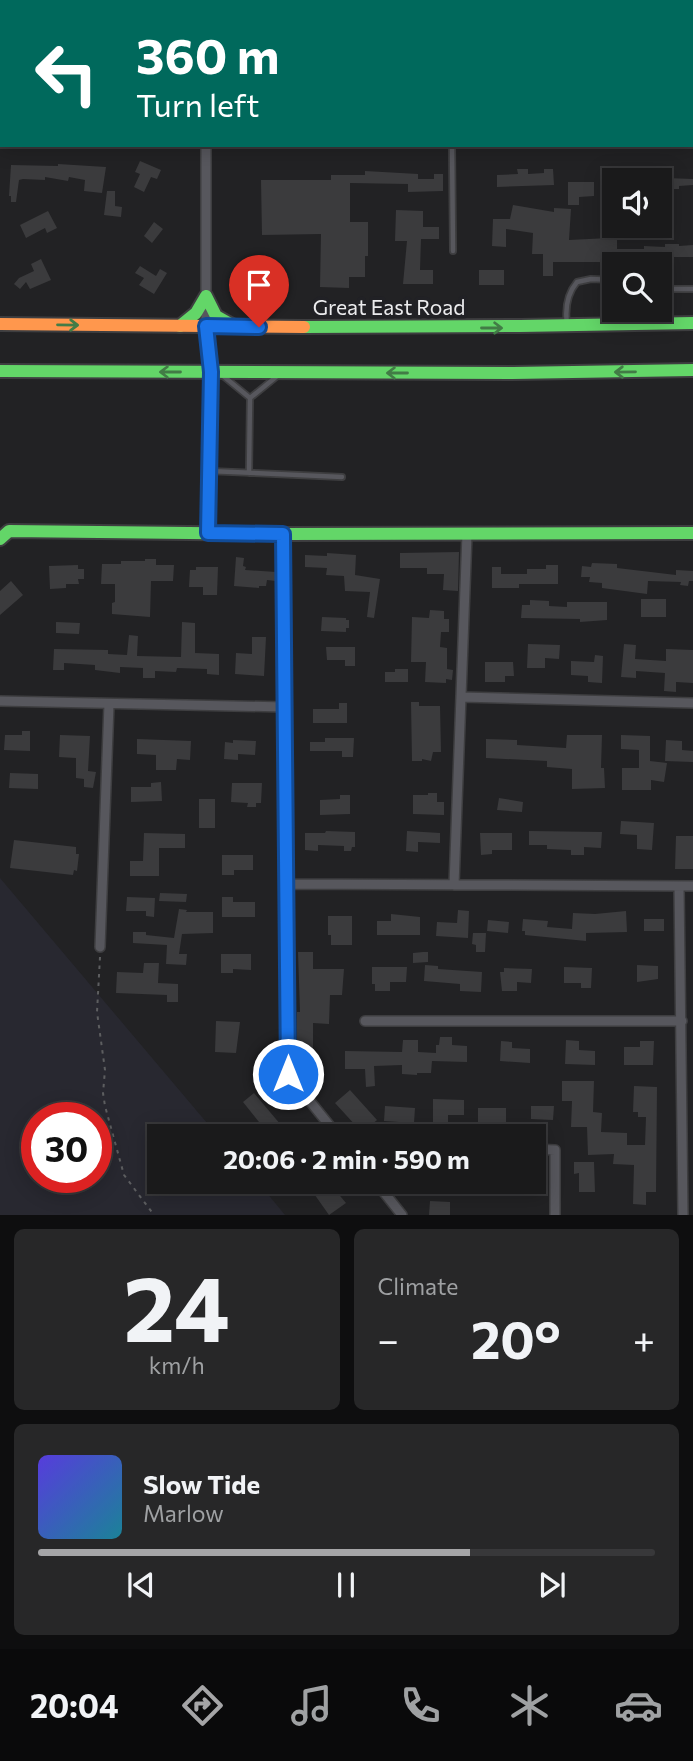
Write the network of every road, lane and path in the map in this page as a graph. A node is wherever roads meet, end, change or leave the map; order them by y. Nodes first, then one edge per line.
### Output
1 (206, 147) edge
2 (452, 147) edge
3 (453, 250) dead end
4 (602, 279) edge
5 (672, 289) edge
6 (693, 289) edge
7 (206, 296) junction
8 (630, 322) edge
9 (693, 323) edge
10 (0, 324) edge
11 (630, 325) junction
12 (180, 326) junction
13 (206, 326) junction
14 (235, 326) junction
15 (568, 327) junction
16 (693, 370) edge
17 (0, 371) edge
18 (215, 372) junction
19 (282, 372) junction
20 (250, 398) junction
21 (209, 471) junction
22 (249, 473) junction
23 (342, 477) dead end
24 (208, 533) junction
25 (693, 533) edge
26 (283, 534) junction
27 (467, 534) junction
28 (0, 539) edge
29 (461, 697) junction
30 (0, 701) edge
31 (693, 703) edge
32 (109, 704) junction
33 (284, 707) junction
34 (286, 884) junction
35 (454, 885) junction
36 (679, 886) junction
37 (693, 886) edge
38 (100, 947) joint
39 (365, 1021) dead end
40 (682, 1021) junction
41 (328, 1124) edge
42 (546, 1150) edge
43 (385, 1194) edge
44 (154, 1215) edge
45 (402, 1215) edge
46 (555, 1215) edge
47 (683, 1215) edge

1 - 7 street
2 - 3 lane
4 - 15 lane
5 - 6 lane
7 - 12 main road
7 - 13 street
7 - 14 main road
8 - 11 lane
9 - 11 main road, Great East Road
10 -> 12 main road, Great East Road
11 - 15 main road, Great East Road
12 - 13 main road, Great East Road
13 - 14 main road, Great East Road
13 - 18 street
14 -> 15 main road, Great East Road
16 -> 19 main road
18 -> 17 main road
18 - 19 main road
18 - 20 lane
18 - 21 lane
19 - 20 lane
20 - 22 lane
21 - 22 lane
21 - 24 lane
22 - 23 lane
24 - 26 main road
24 - 28 main road
25 - 27 main road
26 - 27 main road
26 - 33 street
27 - 29 street
29 - 31 street
29 - 35 street
30 - 32 street
32 - 33 street
32 - 38 street
33 - 34 street
34 - 35 street
34 - 41 street
35 - 36 street
36 - 37 street
36 - 40 street
38 - 44 path
39 - 40 street
40 - 47 street
42 - 46 street
43 - 45 street

